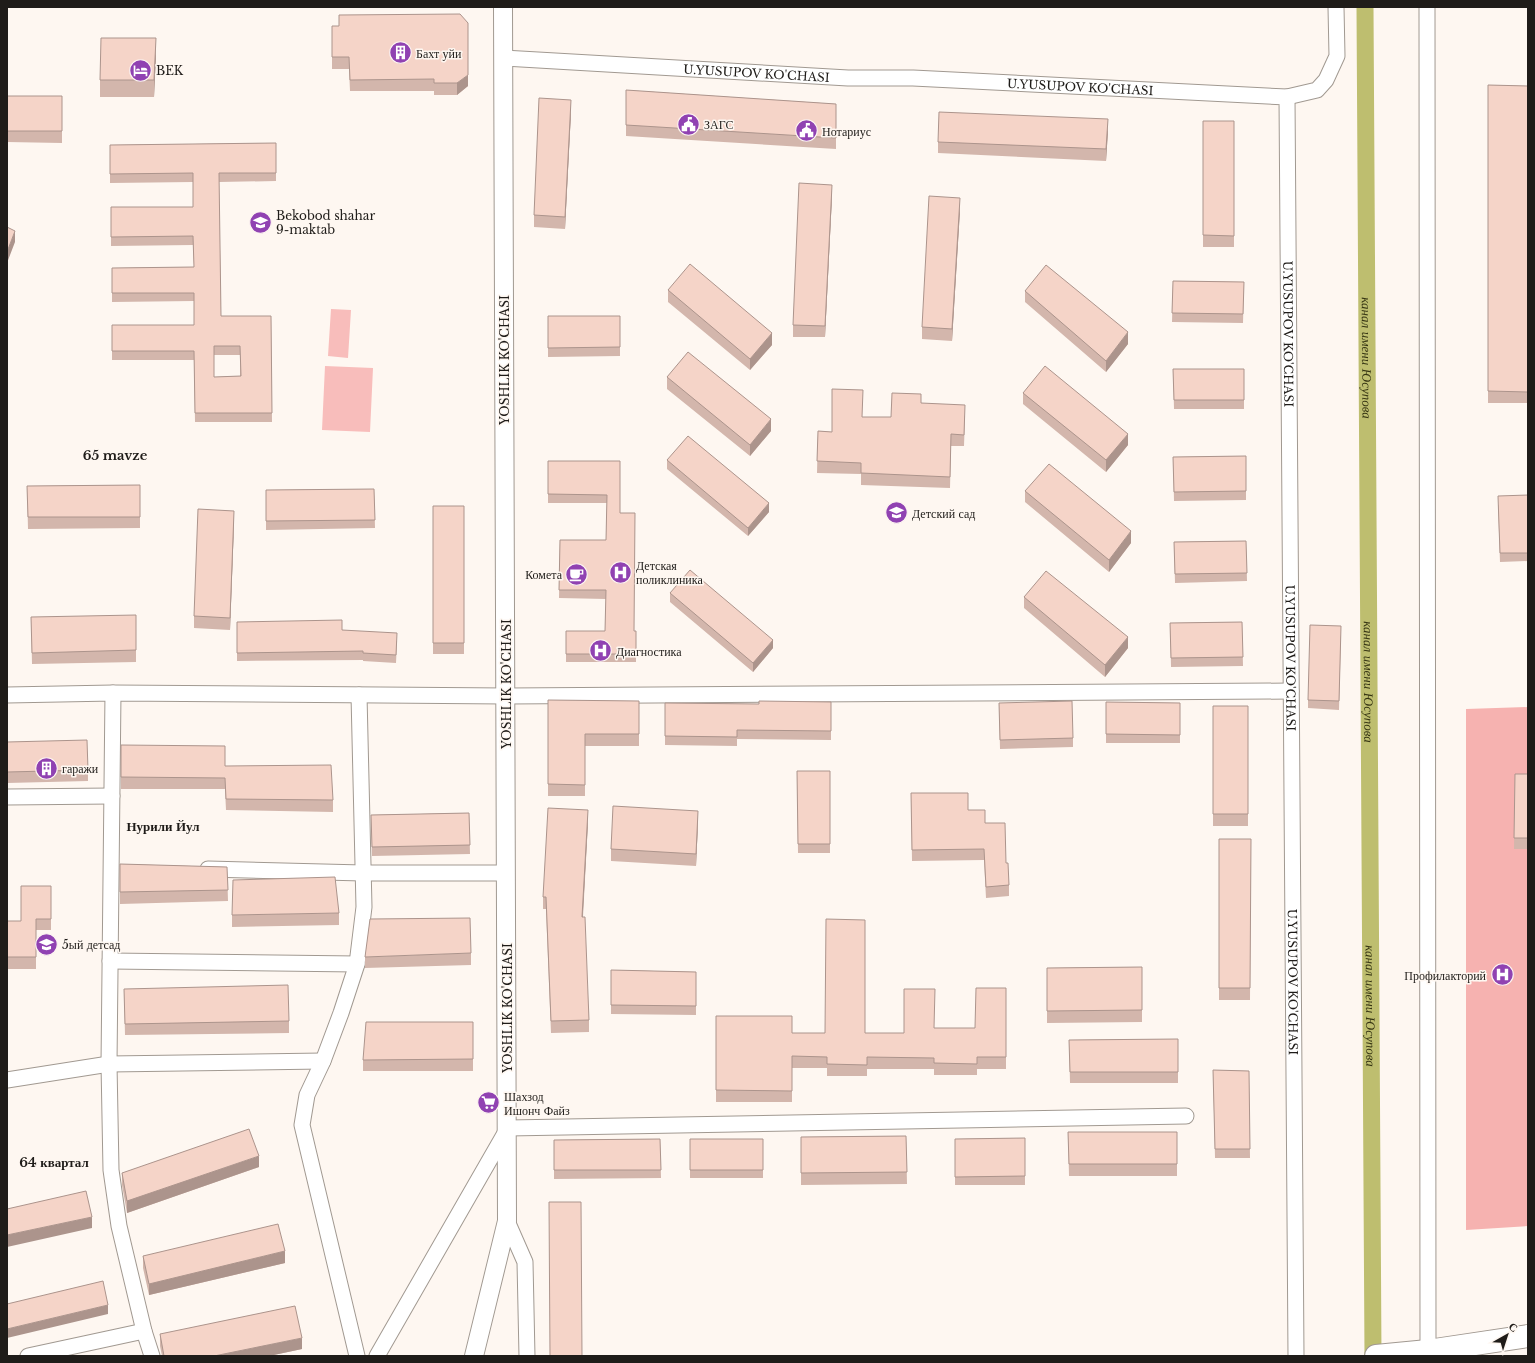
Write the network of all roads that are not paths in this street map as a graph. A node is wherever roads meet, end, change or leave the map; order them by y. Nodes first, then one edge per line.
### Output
1 (503, 7) edge
2 (1336, 7) edge
3 (1427, 7) edge
4 (503, 58) junction
5 (1288, 97) junction
6 (1291, 691) junction
7 (113, 693) junction
8 (7, 695) edge
9 (359, 695) junction
10 (506, 696) junction
11 (112, 796) junction
12 (7, 797) edge
13 (111, 866) junction
14 (127, 866) edge
15 (198, 868) edge
16 (363, 873) junction
17 (506, 873) junction
18 (110, 961) junction
19 (357, 964) junction
20 (323, 1061) junction
21 (109, 1064) junction
22 (7, 1080) edge
23 (1186, 1116) dead end
24 (508, 1128) junction
25 (507, 1221) junction
26 (144, 1331) junction
27 (1528, 1336) edge
28 (1418, 1353) junction
29 (28, 1356) edge
30 (152, 1356) edge
31 (357, 1356) edge
32 (377, 1356) edge
33 (474, 1356) edge
34 (528, 1356) edge
35 (1296, 1356) edge
36 (1376, 1356) edge

1 - 4 street, YOSHLIK KO'CHASI
2 - 5 street
3 - 28 street
4 - 5 street, U.YUSUPOV KO'CHASI
4 - 10 street, YOSHLIK KO'CHASI
5 - 6 street, U.YUSUPOV KO'CHASI
6 - 10 street
6 - 35 street, U.YUSUPOV KO'CHASI
7 - 8 street
7 - 9 street
7 - 11 street
9 - 10 street
9 - 16 street
10 - 17 street, YOSHLIK KO'CHASI
11 - 12 street
11 - 13 street
13 - 14 street
13 - 18 street
15 - 16 street
16 - 17 street
16 - 19 street
17 - 24 street, YOSHLIK KO'CHASI
18 - 19 street
18 - 21 street
19 - 20 street
20 - 21 street
20 - 31 street
21 - 22 street
21 - 26 street
23 - 24 street
24 - 25 street, YOSHLIK KO'CHASI
24 - 32 street
25 - 33 street, YOSHLIK KO'CHASI
25 - 34 street
26 - 29 street
26 - 30 street
27 - 28 main road
28 - 36 main road

